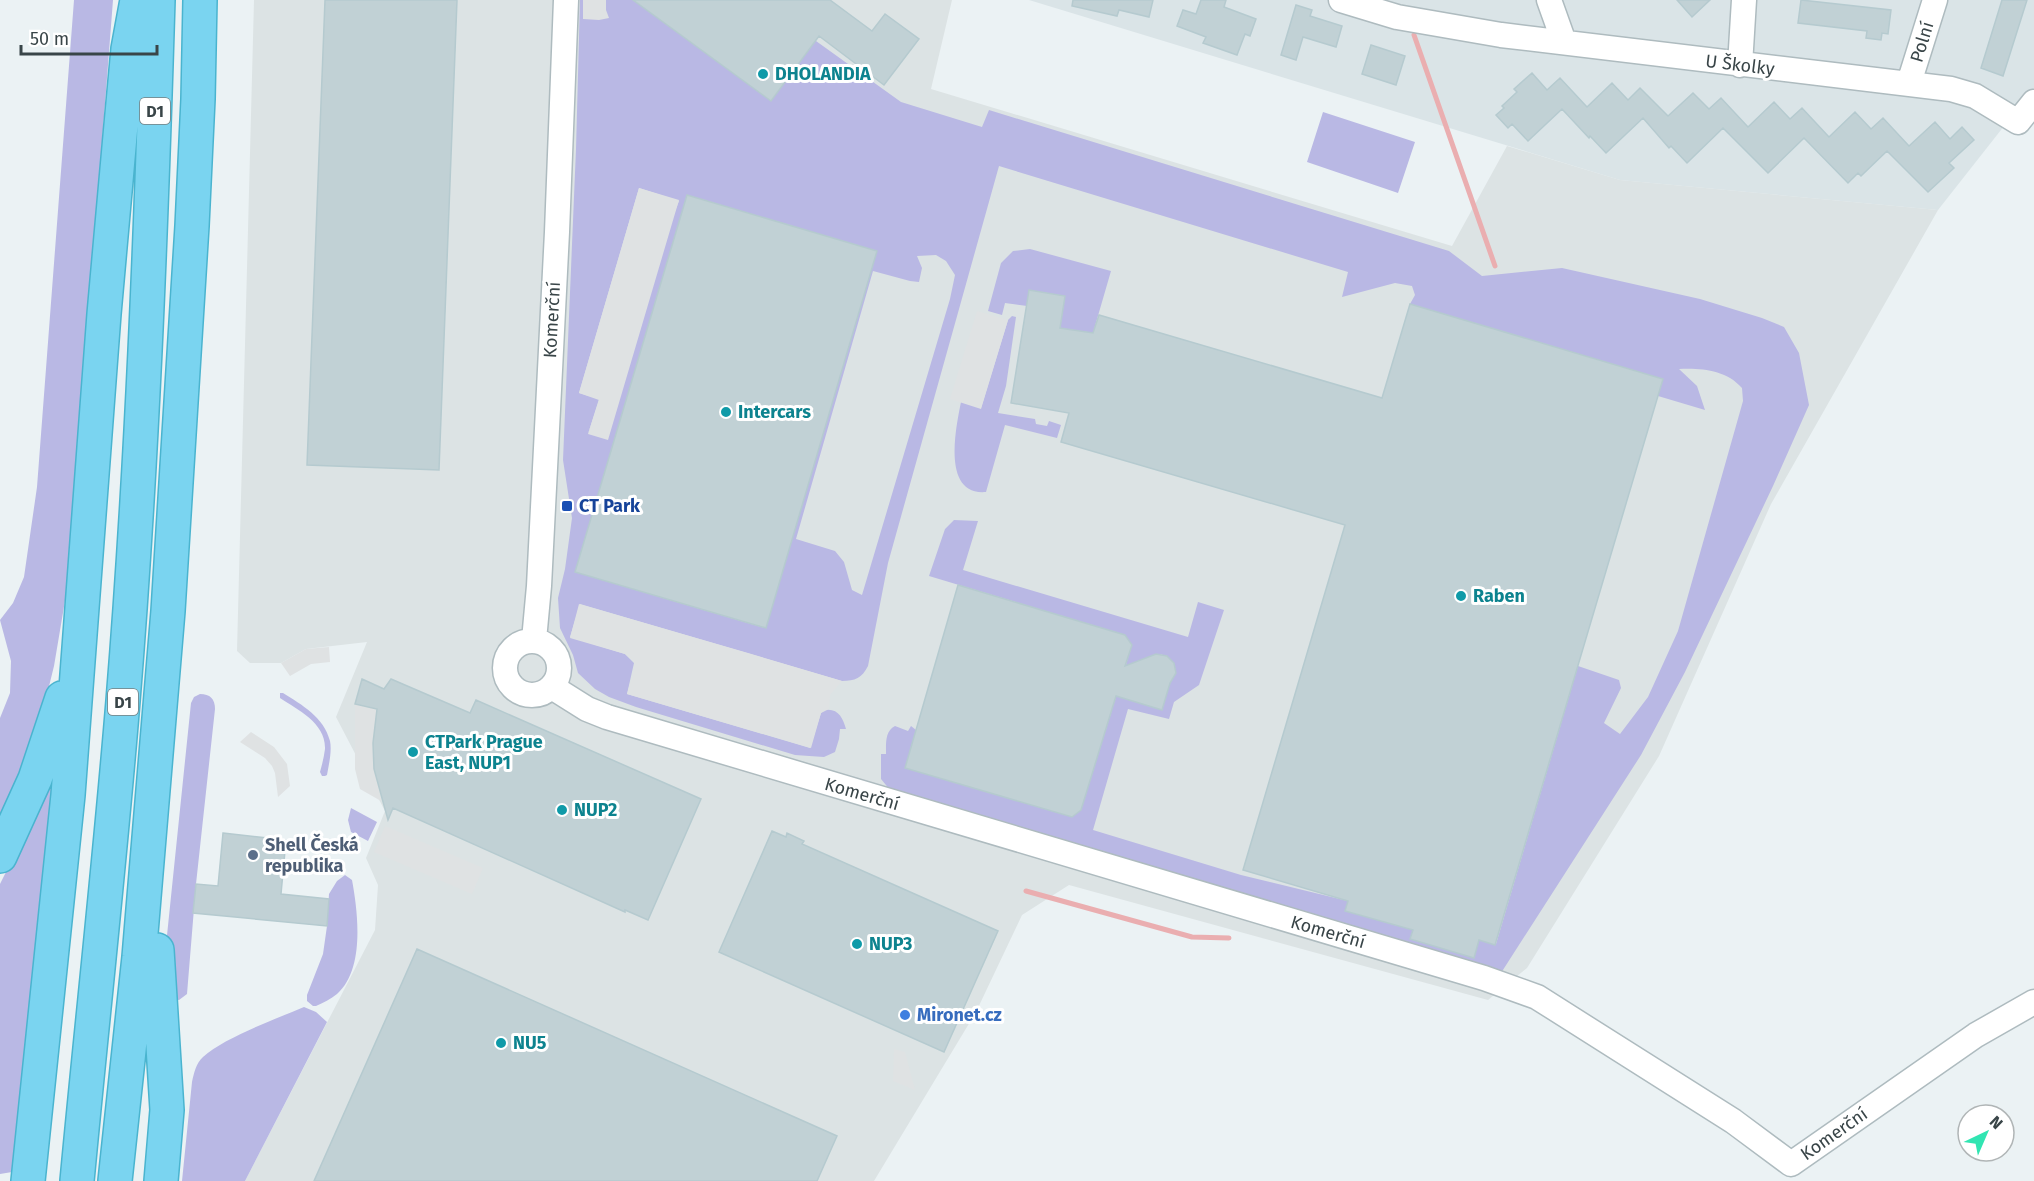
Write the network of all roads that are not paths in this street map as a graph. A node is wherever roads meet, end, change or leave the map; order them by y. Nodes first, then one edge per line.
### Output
1 (137, 0) edge
2 (158, 0) edge
3 (200, 0) edge
4 (566, 0) edge
5 (1341, 0) edge
6 (1549, 0) edge
7 (1744, 0) edge
8 (1935, 0) edge
9 (1564, 42) junction
10 (1740, 65) junction
11 (1909, 84) junction
12 (2034, 102) edge
13 (81, 603) junction
14 (534, 640) junction
15 (552, 687) junction
16 (150, 827) junction
17 (0, 856) edge
18 (2034, 1002) edge
19 (28, 1181) edge
20 (77, 1181) edge
21 (115, 1181) edge
22 (161, 1181) edge

1 - 13 highway
2 - 20 highway, D1
3 - 16 highway, D1
4 - 14 street, Komerční
5 - 9 street, U Školky
6 - 9 street
7 - 10 street
8 - 11 street, Polní
9 - 10 street, U Školky
10 - 11 street, U Školky
11 - 12 street, U Školky
13 - 17 highway
13 - 19 highway
14 - 15 street
14 - 15 street
15 - 18 street, Komerční
16 - 21 highway, D1
16 - 22 highway

